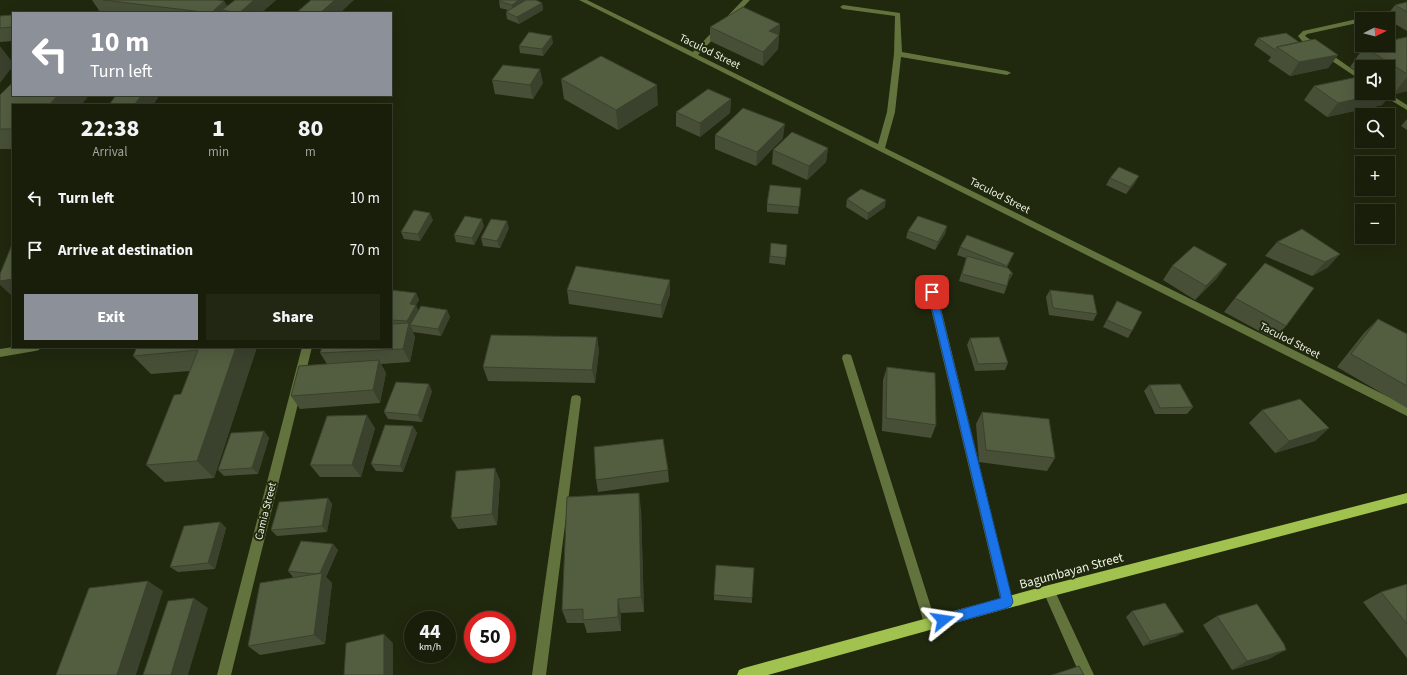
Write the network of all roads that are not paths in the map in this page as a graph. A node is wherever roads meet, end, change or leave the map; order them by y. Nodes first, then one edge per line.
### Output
1 (582, 0) edge
2 (747, 0) edge
3 (843, 7) dead end
4 (1407, 10) edge
5 (1395, 13) edge
6 (1355, 21) edge
7 (898, 54) junction
8 (694, 55) junction
9 (1007, 73) dead end
10 (1355, 74) edge
11 (1394, 100) edge
12 (1407, 108) edge
13 (881, 148) junction
14 (932, 292) dead end
15 (29, 348) edge
16 (307, 348) edge
17 (0, 353) edge
18 (847, 358) dead end
19 (576, 399) dead end
20 (1407, 411) edge
21 (1407, 498) edge
22 (1049, 591) junction
23 (1007, 602) junction
24 (930, 623) junction
25 (224, 675) edge
26 (539, 675) edge
27 (744, 675) edge
28 (1087, 675) edge

1 - 8 street, Taculod Street
2 - 8 street
3 - 7 street
4 - 5 street
6 - 10 street
7 - 9 street
7 - 13 street
8 - 13 street, Taculod Street
11 - 12 street
13 - 20 street, Taculod Street
14 - 23 street
15 - 17 street
16 - 25 street, Camia Street
18 - 24 street
19 - 26 street
21 - 22 main road, Bagumbayan Street
22 - 23 main road, Bagumbayan Street
22 - 28 street
23 - 24 main road, Bagumbayan Street
24 - 27 main road, Bagumbayan Street

